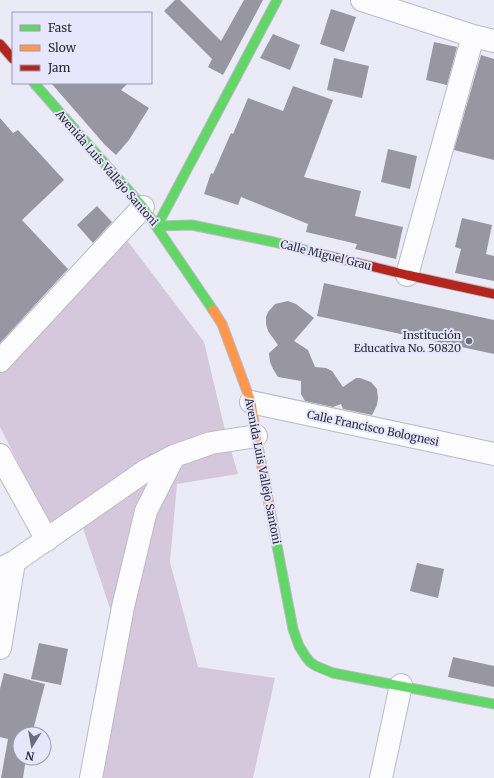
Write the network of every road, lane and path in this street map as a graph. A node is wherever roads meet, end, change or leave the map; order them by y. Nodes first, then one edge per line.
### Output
1 (277, 0) edge
2 (362, 0) edge
3 (473, 36) junction
4 (494, 41) edge
5 (0, 44) edge
6 (12, 58) edge
7 (35, 84) edge
8 (142, 207) junction
9 (157, 226) junction
10 (407, 275) junction
11 (494, 294) edge
12 (0, 361) edge
13 (252, 402) junction
14 (256, 436) junction
15 (494, 454) edge
16 (0, 455) edge
17 (174, 456) junction
18 (47, 540) junction
19 (7, 566) edge
20 (0, 648) edge
21 (401, 685) junction
22 (494, 704) edge
23 (91, 778) edge
24 (381, 778) edge

1 - 9 street
2 - 3 street
3 - 4 street
3 - 10 street
5 - 6 street
7 - 8 street, Avenida Luis Vallejo Santoni
8 - 9 street, Avenida Luis Vallejo Santoni
8 - 12 street
9 - 10 street, Calle Miguel Grau
9 - 13 street, Avenida Luis Vallejo Santoni
10 - 11 street, Calle Miguel Grau
13 - 14 street, Avenida Luis Vallejo Santoni
13 - 15 street, Calle Francisco Bolognesi
14 - 17 street
14 - 21 street, Avenida Luis Vallejo Santoni
16 - 18 street
17 - 18 street
17 - 23 street
18 - 19 street
19 - 20 street
21 - 22 street, Avenida Luis Vallejo Santoni
21 - 24 street

